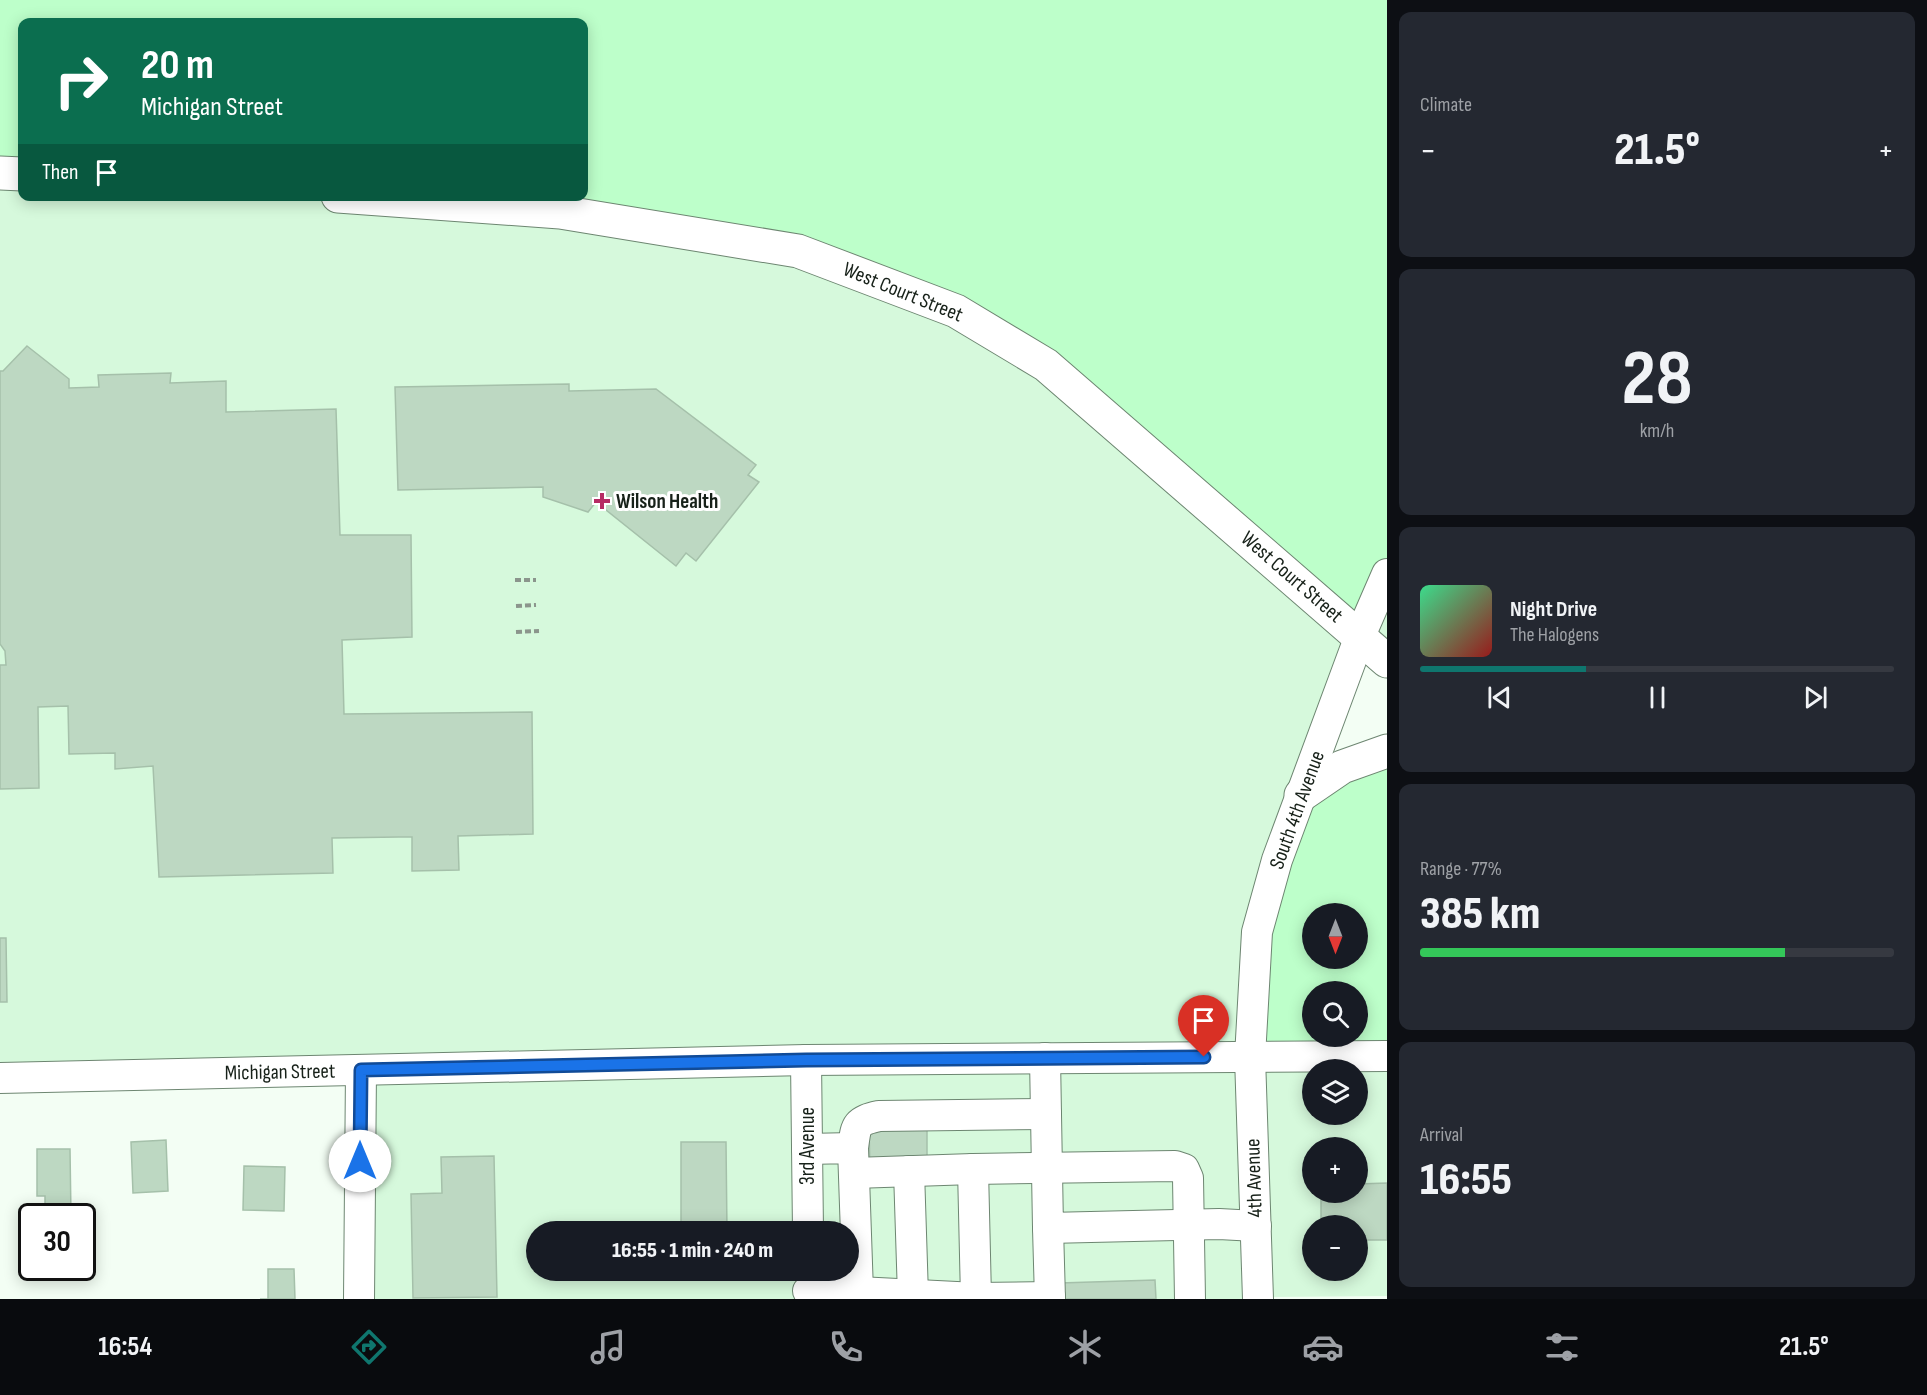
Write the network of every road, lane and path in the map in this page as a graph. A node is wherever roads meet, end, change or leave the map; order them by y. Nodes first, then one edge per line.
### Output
1 (0, 173) edge
2 (18, 174) edge
3 (407, 201) edge
4 (1387, 574) edge
5 (515, 580) dead end
6 (536, 580) dead end
7 (536, 605) dead end
8 (516, 606) dead end
9 (539, 631) dead end
10 (516, 632) dead end
11 (1360, 636) junction
12 (1387, 661) edge
13 (1387, 751) edge
14 (1301, 795) junction
15 (1387, 1056) edge
16 (1250, 1057) junction
17 (1045, 1058) junction
18 (806, 1060) junction
19 (361, 1070) junction
20 (0, 1078) edge
21 (1046, 1114) junction
22 (807, 1149) junction
23 (854, 1161) junction
24 (1047, 1167) junction
25 (973, 1169) junction
26 (909, 1171) junction
27 (807, 1221) edge
28 (1189, 1225) junction
29 (1256, 1226) junction
30 (1048, 1228) junction
31 (808, 1287) edge
32 (858, 1292) junction
33 (913, 1296) junction
34 (976, 1298) edge
35 (1050, 1298) edge
36 (359, 1299) edge
37 (1190, 1299) edge
38 (1258, 1299) edge

1 - 2 main road
3 - 11 main road, West Court Street
4 - 11 street, South 4th Avenue
5 - 6 path
7 - 8 path
9 - 10 path
11 - 12 main road, West Court Street
11 - 14 street, South 4th Avenue
13 - 14 main road
14 - 16 street, South 4th Avenue
15 - 16 street, Michigan Street
16 - 17 street, Michigan Street
16 - 29 street, 4th Avenue
17 - 18 street, Michigan Street
17 - 21 street
18 - 19 street, Michigan Street
18 - 22 street, 3rd Avenue
19 - 20 street, Michigan Street
19 - 36 street
21 - 23 street
21 - 24 street
22 - 23 street
22 - 27 street, 3rd Avenue
23 - 26 street
23 - 32 street
24 - 25 street
24 - 28 street
24 - 30 street
25 - 26 street
25 - 34 street
26 - 33 street
28 - 29 street
28 - 30 street
28 - 37 street
29 - 38 street, 4th Avenue
30 - 35 street
31 - 32 street
32 - 33 street
33 - 34 street
34 - 35 street

